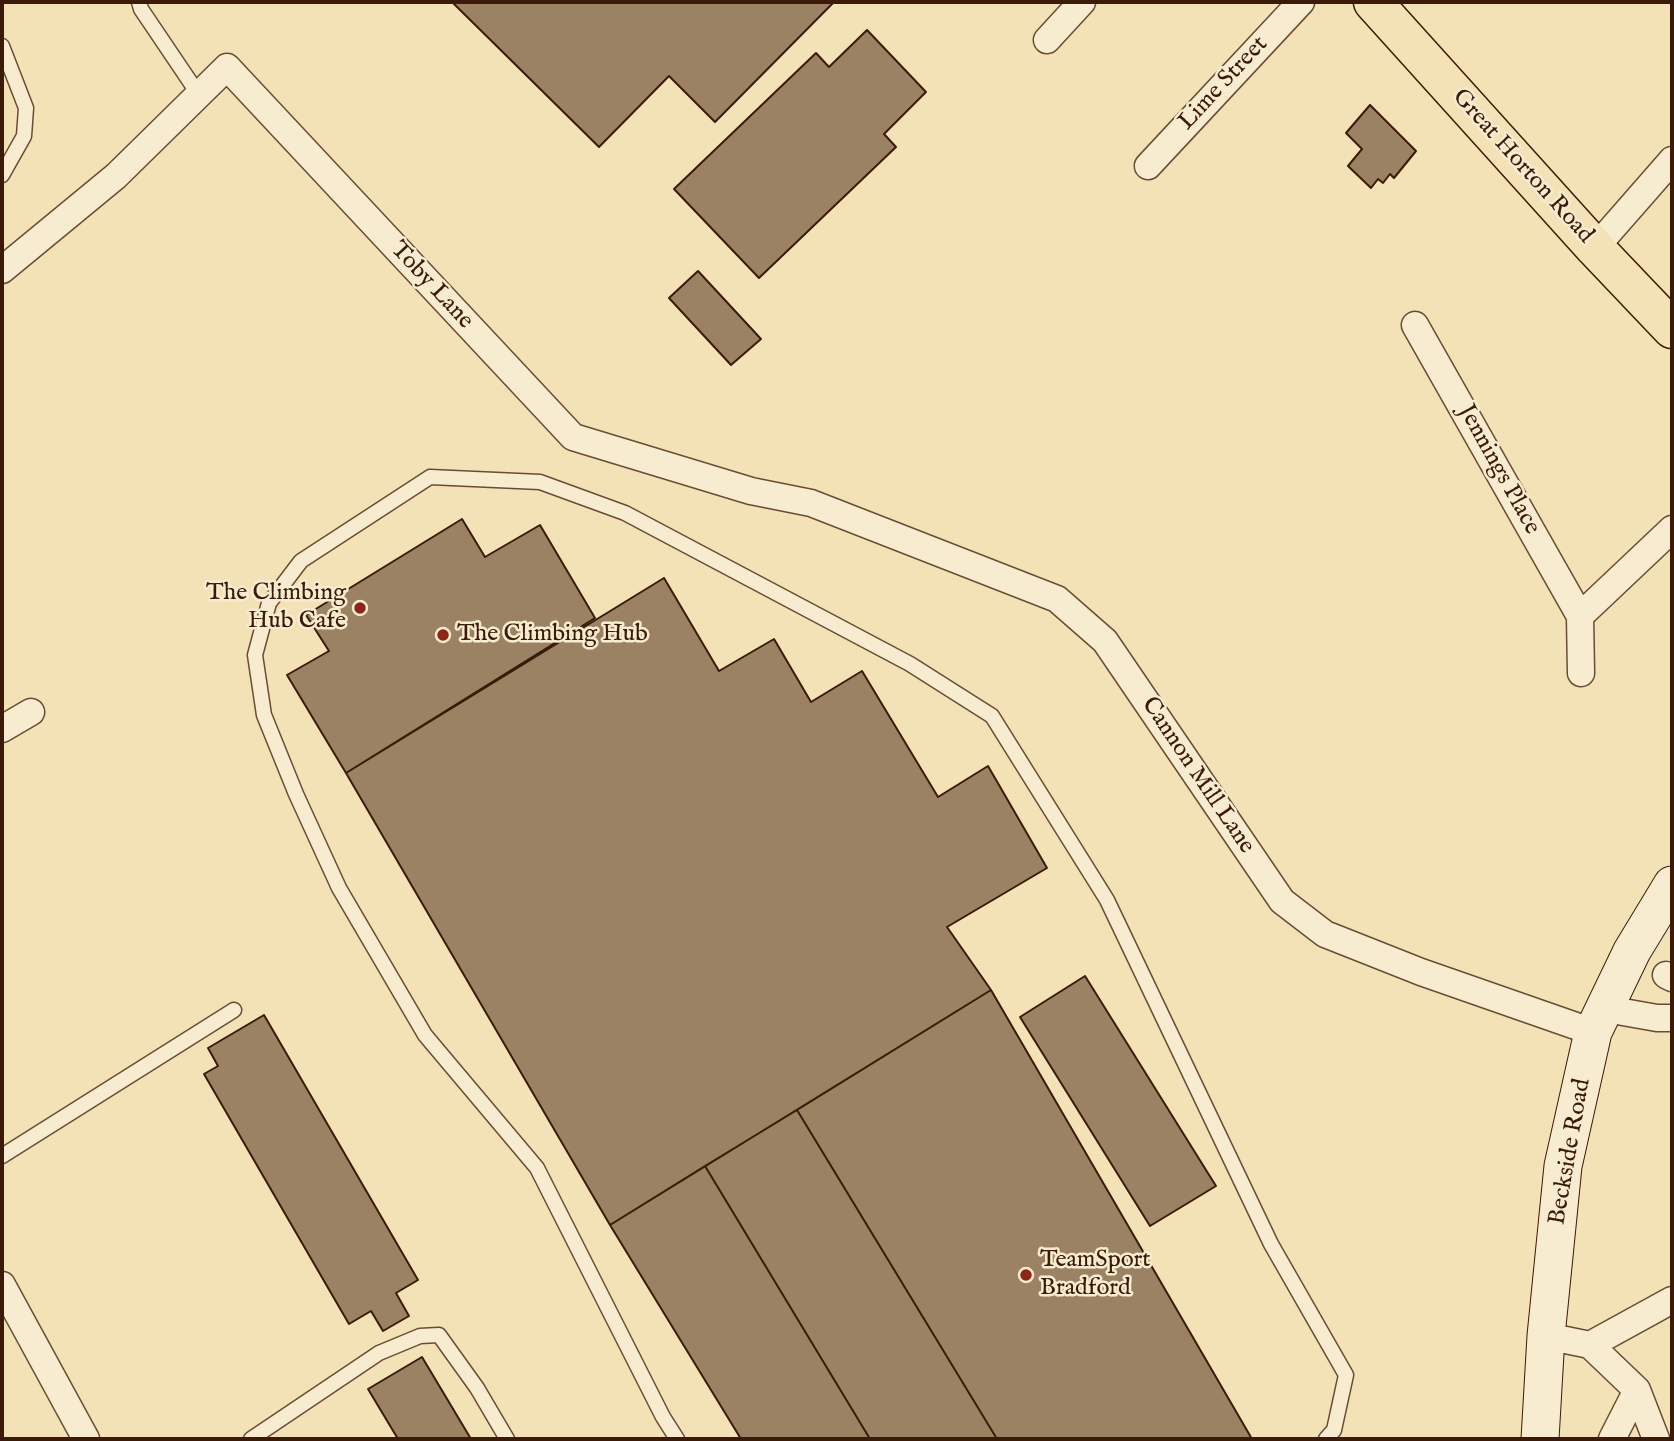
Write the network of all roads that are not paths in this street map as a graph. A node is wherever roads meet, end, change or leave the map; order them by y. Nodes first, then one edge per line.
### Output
1 (139, 2) edge
2 (1082, 2) edge
3 (1301, 2) edge
4 (1373, 2) edge
5 (1047, 40) dead end
6 (2, 46) edge
7 (199, 94) junction
8 (1672, 160) edge
9 (1148, 166) dead end
10 (2, 175) edge
11 (1595, 248) junction
12 (2, 270) edge
13 (1415, 324) dead end
14 (1672, 329) edge
15 (811, 503) joint
16 (1672, 528) edge
17 (1580, 616) junction
18 (1581, 673) dead end
19 (31, 712) dead end
20 (2, 729) edge
21 (1672, 885) edge
22 (234, 1010) dead end
23 (1672, 1018) edge
24 (1600, 1021) junction
25 (2, 1156) edge
26 (2, 1286) edge
27 (1672, 1300) edge
28 (1546, 1336) junction
29 (1590, 1345) junction
30 (1637, 1390) junction
31 (86, 1439) edge
32 (251, 1439) edge
33 (507, 1439) edge
34 (677, 1439) edge
35 (1326, 1439) edge
36 (1540, 1439) edge
37 (1612, 1439) edge
38 (1656, 1439) edge

1 - 7 lane
2 - 5 street
3 - 9 street, Lime Street
4 - 11 main road, Great Horton Road
6 - 10 lane
7 - 12 street, Toby Lane
7 - 15 street, Toby Lane
8 - 11 street
11 - 14 main road, Great Horton Road
13 - 17 street, Jennings Place
15 - 24 street, Cannon Mill Lane
16 - 17 street
17 - 18 street
19 - 20 street
21 - 24 street, Beckside Road
22 - 25 lane
23 - 24 street, Cannon Mill Lane
24 - 28 street, Beckside Road
26 - 31 street
27 - 29 street
28 - 29 street
28 - 36 street, Beckside Road
29 - 30 street
30 - 37 street
30 - 38 street
32 - 33 lane
34 - 35 lane

